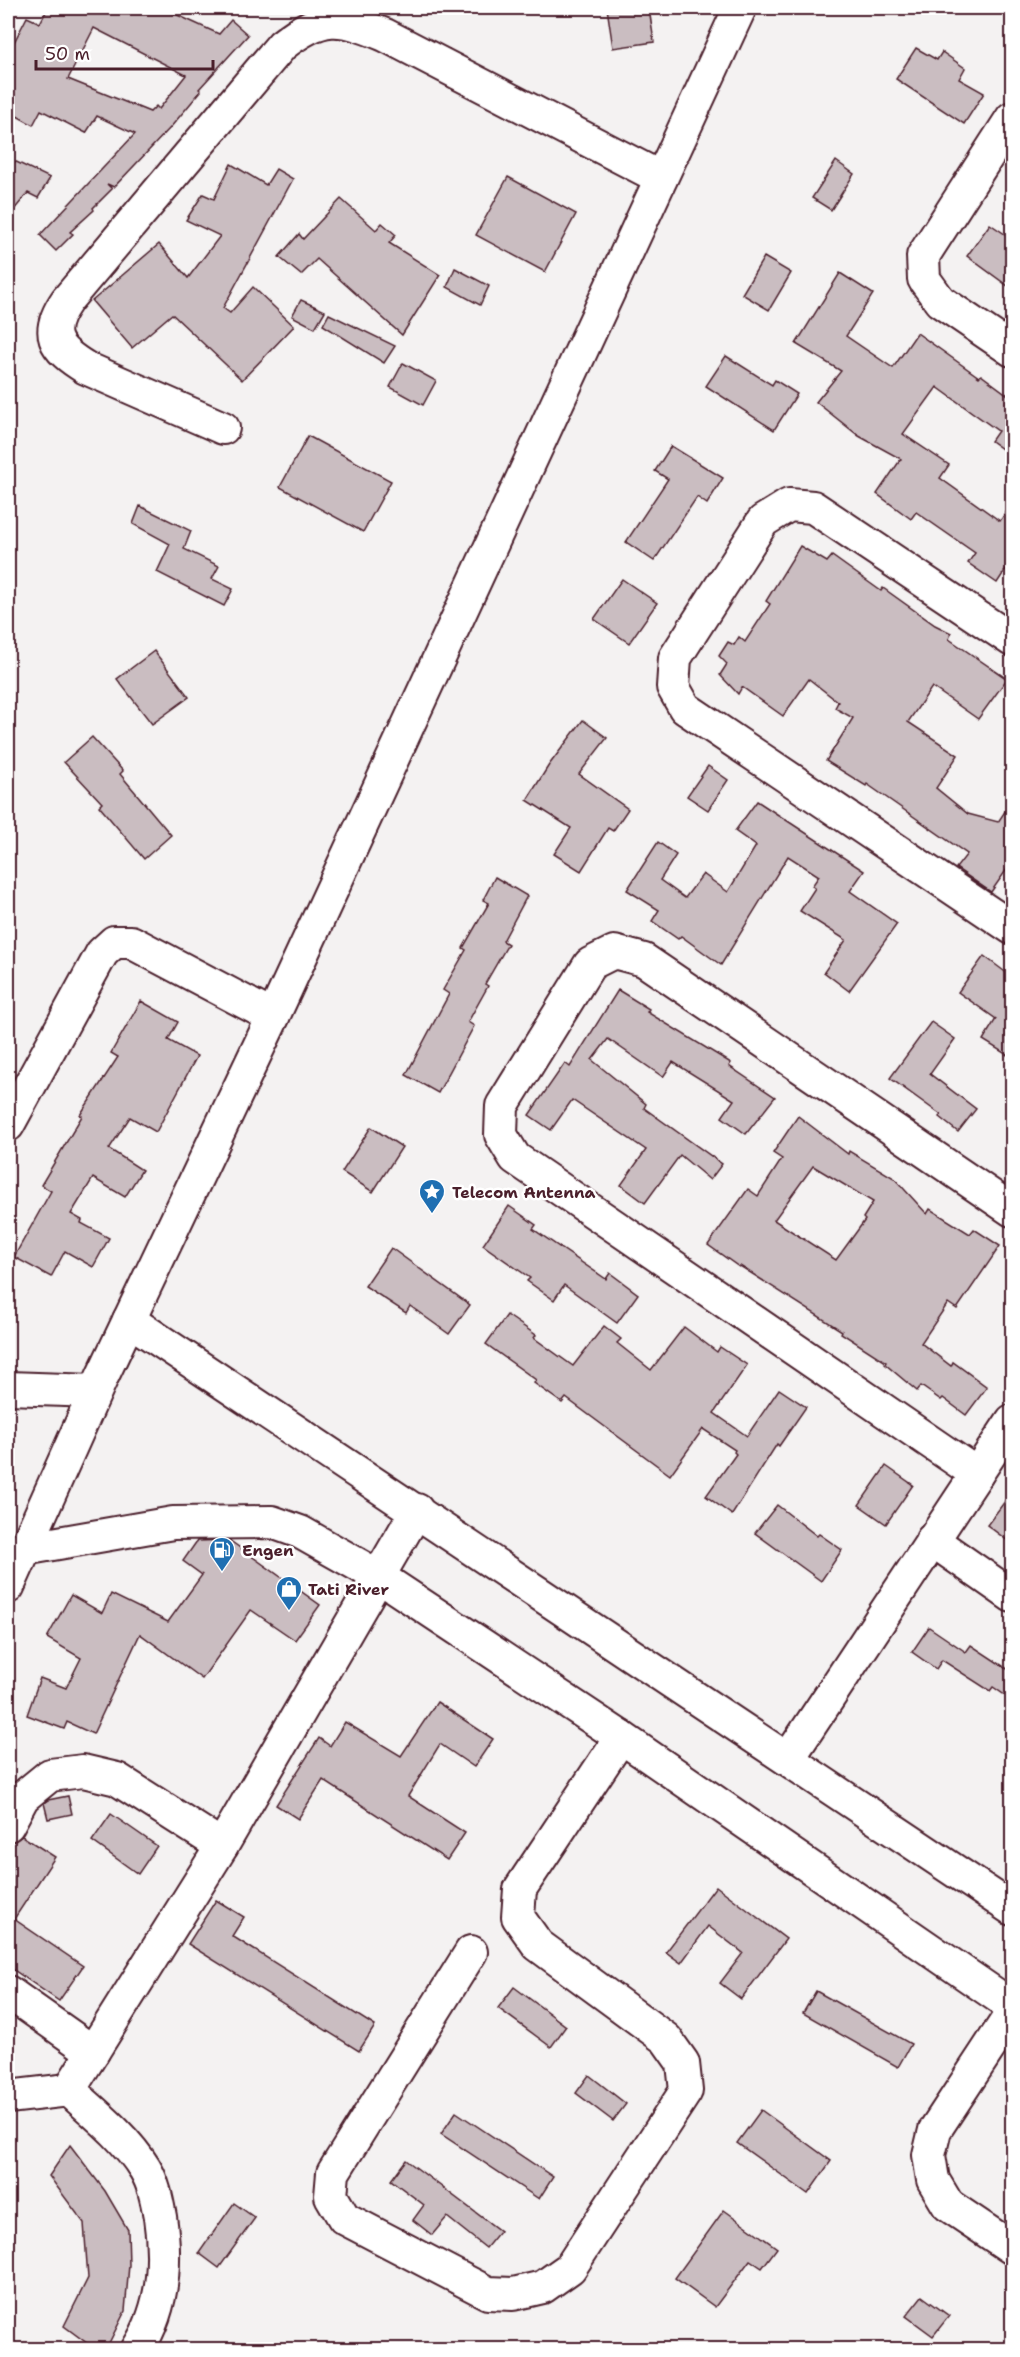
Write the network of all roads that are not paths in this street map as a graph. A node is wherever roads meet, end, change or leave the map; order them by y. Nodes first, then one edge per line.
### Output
1 (740, 8) edge
2 (1012, 118) edge
3 (661, 178) junction
4 (1012, 350) edge
5 (223, 428) dead end
6 (1012, 640) edge
7 (1012, 928) edge
8 (273, 1017) junction
9 (8, 1125) edge
10 (1012, 1210) edge
11 (129, 1320) junction
12 (8, 1388) edge
13 (95, 1391) junction
14 (1012, 1421) edge
15 (977, 1474) junction
16 (417, 1510) junction
17 (932, 1540) junction
18 (24, 1549) junction
19 (378, 1576) junction
20 (8, 1587) edge
21 (1012, 1596) edge
22 (621, 1737) junction
23 (788, 1760) junction
24 (8, 1825) edge
25 (222, 1846) junction
26 (1012, 1909) edge
27 (471, 1952) dead end
28 (8, 1992) edge
29 (1012, 2006) edge
30 (1012, 2013) edge
31 (93, 2052) junction
32 (69, 2090) junction
33 (8, 2097) edge
34 (1012, 2248) edge
35 (137, 2349) edge

1 - 3 street
2 - 4 street
3 - 5 street
3 - 8 street
6 - 7 street
8 - 9 street
8 - 11 street
10 - 15 street
11 - 13 street
11 - 16 street
12 - 13 street
13 - 18 street
14 - 15 street
15 - 17 street
16 - 19 street
16 - 23 street
17 - 21 street
17 - 23 street
18 - 19 street
18 - 20 street
19 - 22 street
19 - 25 street
22 - 27 street
22 - 29 street
23 - 26 street
24 - 25 street
25 - 31 street
28 - 31 street
30 - 34 street
31 - 32 street
32 - 33 street
32 - 35 street

